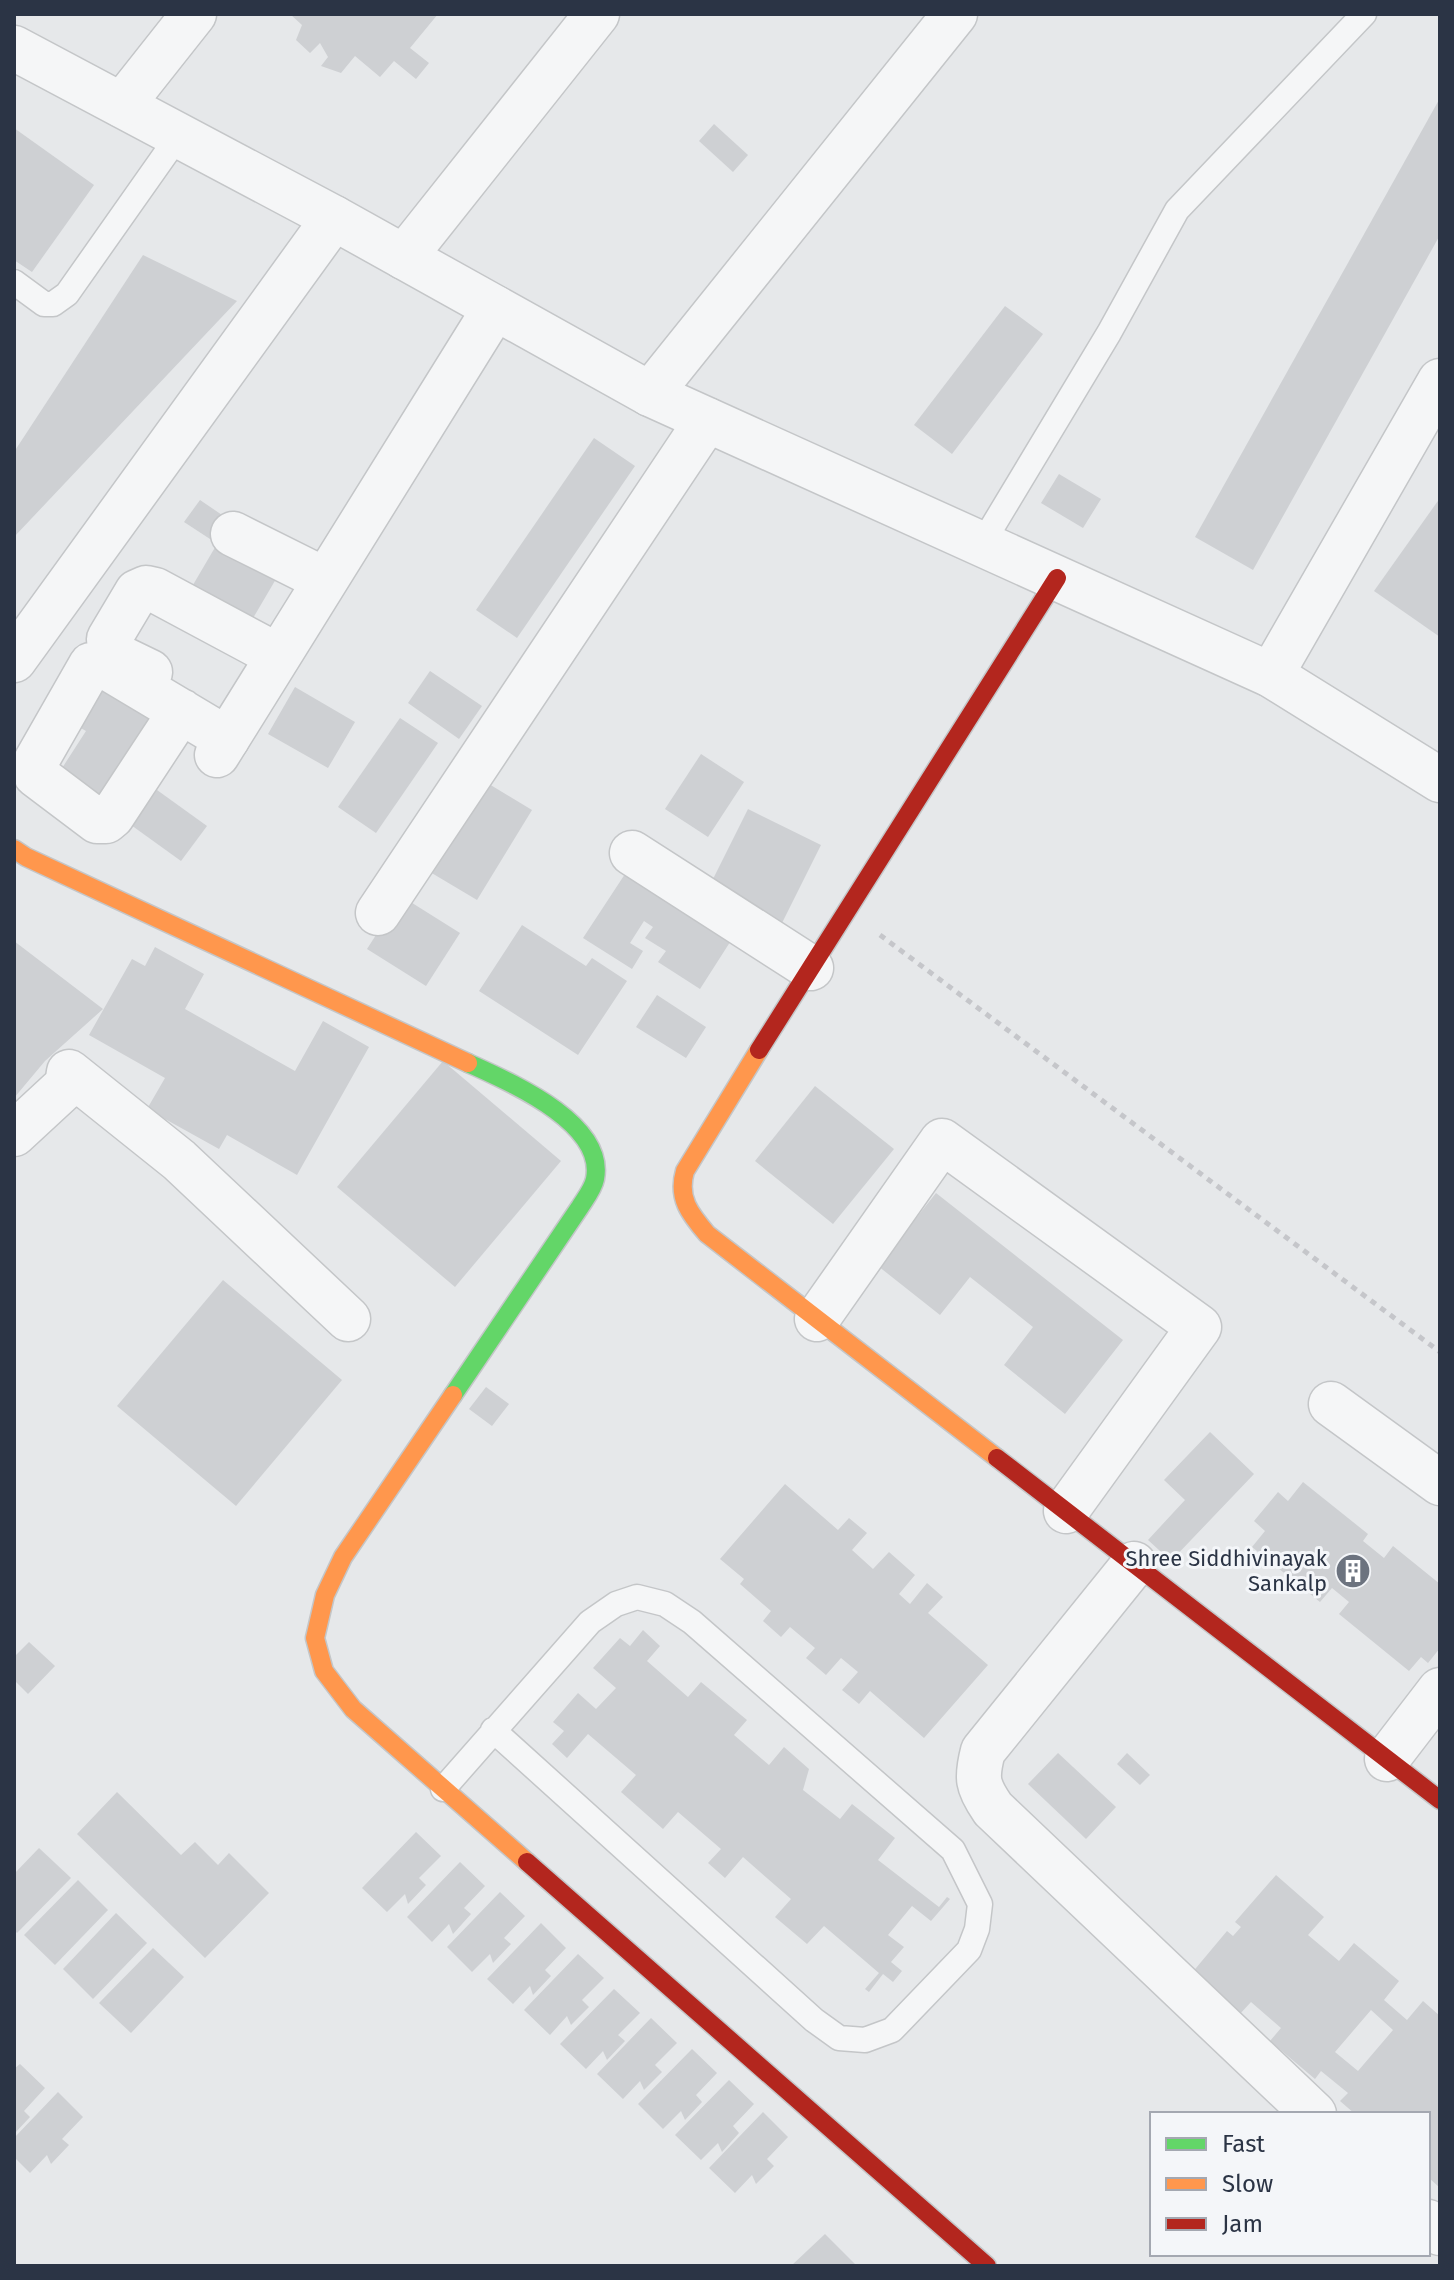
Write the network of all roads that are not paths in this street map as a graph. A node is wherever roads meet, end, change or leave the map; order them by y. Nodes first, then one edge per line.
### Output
1 (194, 14) edge
2 (597, 14) edge
3 (955, 14) edge
4 (1364, 14) edge
5 (14, 48) edge
6 (122, 105) junction
7 (179, 135) junction
8 (334, 218) junction
9 (404, 257) junction
10 (14, 282) edge
11 (495, 308) junction
12 (1440, 381) edge
13 (650, 394) junction
14 (707, 420) junction
15 (233, 534) dead end
16 (982, 544) junction
17 (1057, 578) junction
18 (325, 580) junction
19 (278, 656) junction
20 (14, 660) edge
21 (1271, 675) junction
22 (181, 711) dead end
23 (228, 737) junction
24 (1440, 780) edge
25 (14, 849) edge
26 (632, 853) dead end
27 (378, 913) dead end
28 (811, 968) junction
29 (14, 1134) edge
30 (348, 1319) dead end
31 (817, 1319) junction
32 (1331, 1404) dead end
33 (1440, 1483) edge
34 (1066, 1511) junction
35 (1134, 1564) junction
36 (1440, 1690) edge
37 (493, 1730) junction
38 (1387, 1759) junction
39 (443, 1789) junction
40 (1440, 1800) edge
41 (1312, 2112) edge
42 (987, 2266) edge

1 - 6 street
2 - 9 street
3 - 13 street
4 - 16 lane
5 - 6 street
6 - 7 street
7 - 8 street
7 - 10 lane
8 - 9 street
8 - 20 street
9 - 11 street
11 - 13 street
11 - 18 street
12 - 21 street
13 - 14 street
14 - 16 street
14 - 27 street
15 - 18 street
16 - 17 street
17 - 21 street
17 - 28 street
18 - 19 street
19 - 23 street
19 - 23 street
21 - 24 street
22 - 23 street
25 - 39 street
26 - 28 street
28 - 31 street
29 - 30 street
31 - 34 street
31 - 34 street
32 - 33 street
34 - 35 street
35 - 38 street
35 - 41 street
36 - 38 street
37 - 37 lane
37 - 39 lane
38 - 40 street
39 - 42 street

